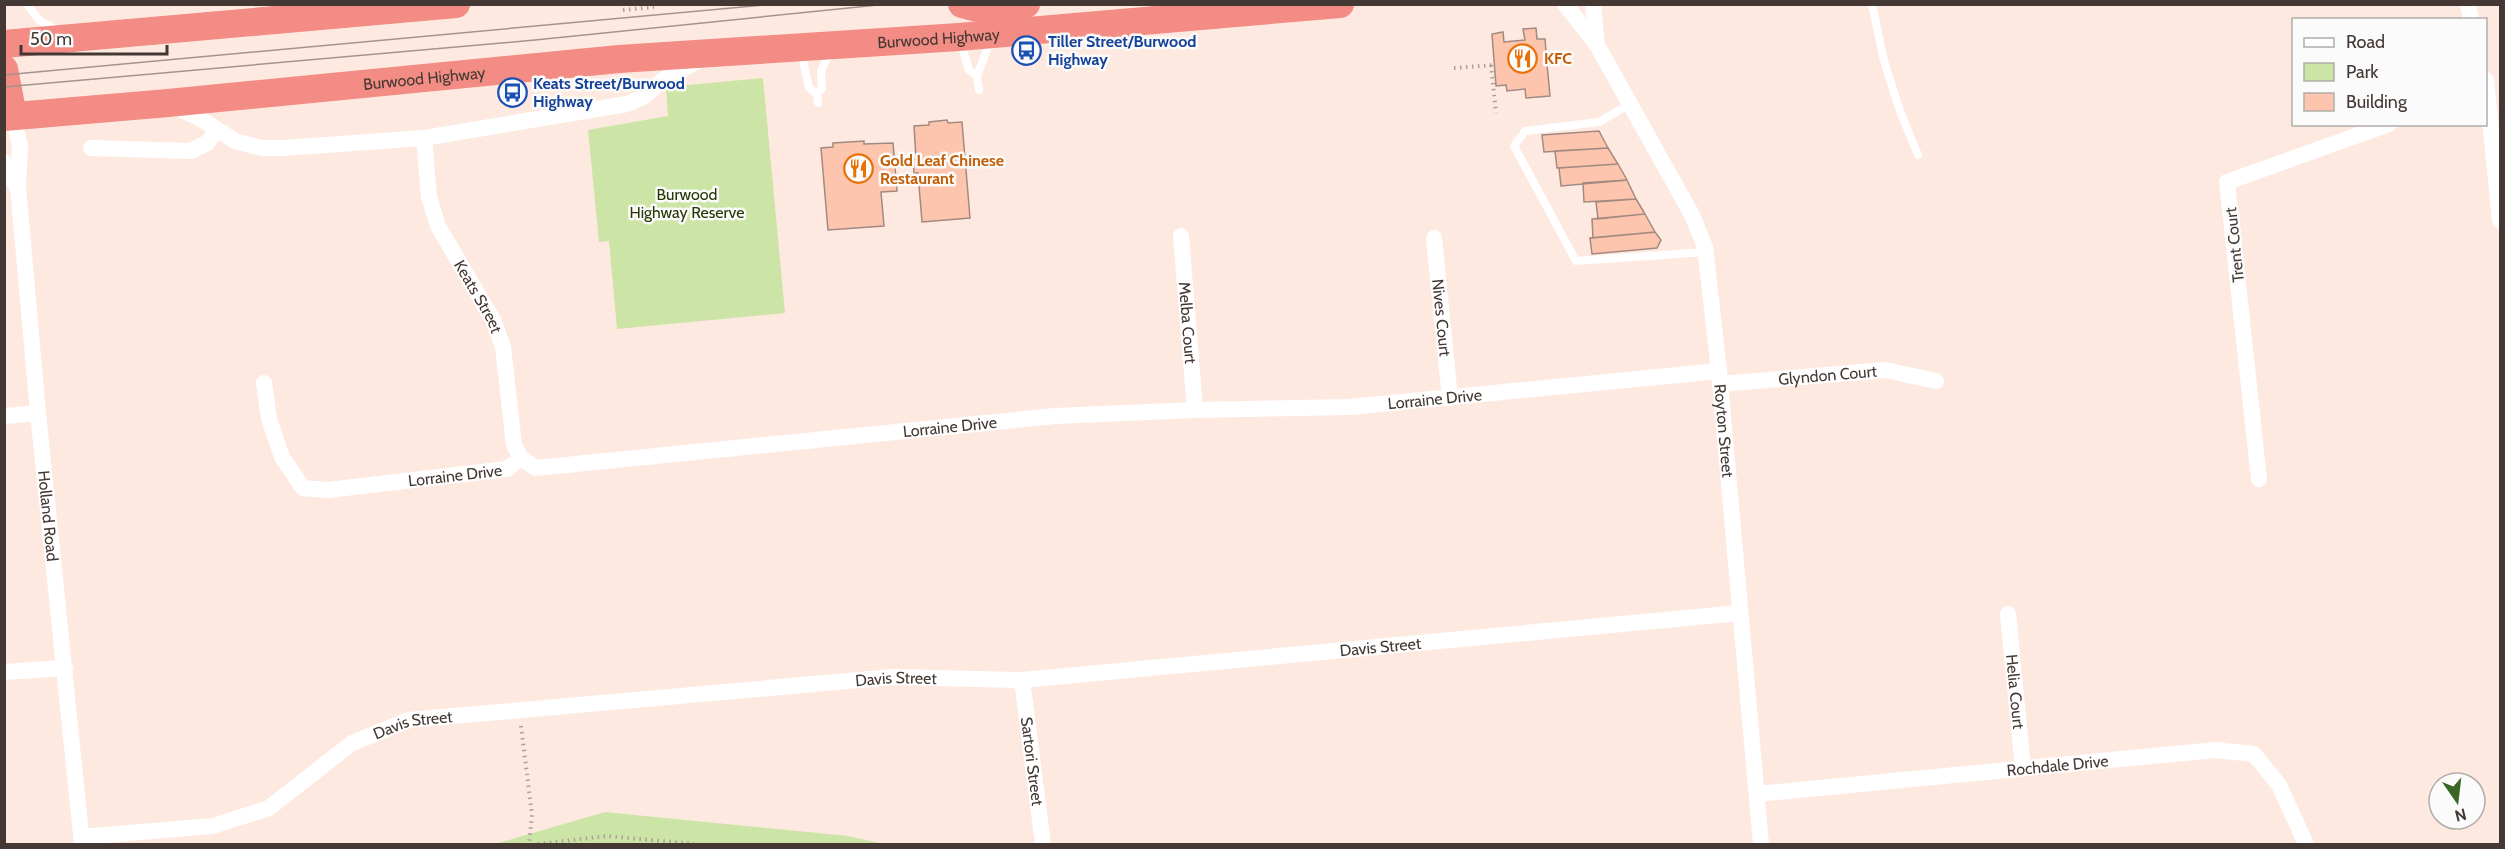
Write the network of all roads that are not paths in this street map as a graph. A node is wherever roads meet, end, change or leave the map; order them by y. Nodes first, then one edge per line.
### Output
1 (27, 4) edge
2 (456, 4) edge
3 (962, 4) edge
4 (1026, 4) edge
5 (1118, 4) edge
6 (1340, 4) edge
7 (1565, 4) edge
8 (1593, 4) edge
9 (1872, 4) edge
10 (296, 11) edge
11 (1170, 19) junction
12 (993, 35) junction
13 (959, 37) junction
14 (72, 39) junction
15 (4, 44) edge
16 (1597, 45) junction
17 (833, 46) junction
18 (800, 47) junction
19 (715, 52) junction
20 (4, 69) edge
21 (977, 76) junction
22 (2490, 87) edge
23 (979, 90) dead end
24 (168, 104) junction
25 (1630, 104) junction
26 (9, 117) edge
27 (2383, 126) edge
28 (216, 131) junction
29 (424, 138) junction
30 (91, 148) dead end
31 (1918, 155) dead end
32 (4, 162) edge
33 (18, 187) junction
34 (2500, 221) edge
35 (1181, 236) dead end
36 (1434, 238) dead end
37 (1706, 252) junction
38 (1719, 378) junction
39 (1936, 381) dead end
40 (264, 383) dead end
41 (1450, 398) junction
42 (1195, 410) junction
43 (38, 413) junction
44 (4, 416) edge
45 (521, 458) junction
46 (2259, 479) dead end
47 (1740, 613) junction
48 (2008, 614) dead end
49 (64, 668) junction
50 (4, 672) edge
51 (1022, 680) junction
52 (2023, 768) junction
53 (1757, 794) junction
54 (82, 841) edge
55 (1043, 844) edge
56 (1761, 844) edge
57 (2306, 844) edge

1 - 14 lane
2 - 10 highway
3 - 4 highway
5 - 11 highway
6 - 11 highway, Burwood Highway
7 - 16 street, Royton Street
8 - 16 street, Royton Street
9 - 31 lane
10 - 14 highway
11 - 12 highway, Burwood Highway
12 - 13 highway, Burwood Highway
12 - 21 lane
13 - 17 highway, Burwood Highway
13 - 21 lane
14 - 15 highway
16 - 25 street, Royton Street
17 - 18 highway, Burwood Highway
17 - 18 lane
18 - 19 highway, Burwood Highway
19 - 24 highway, Burwood Highway
19 - 29 street, Burwood Highway
20 - 26 highway
21 - 23 lane
22 - 34 street
24 - 26 highway, Burwood Highway
24 - 28 street, Burwood Highway
25 - 37 street, Royton Street
25 - 37 lane
26 - 33 street, Holland Road
27 - 46 street, Trent Court
28 - 29 street, Burwood Highway
28 - 30 street
29 - 45 street, Keats Street
32 - 33 street, Holland Road
33 - 43 street, Holland Road
35 - 42 street, Melba Court
36 - 41 street, Nives Court
37 - 38 street, Royton Street
38 - 39 street, Glyndon Court
38 - 41 street, Lorraine Drive
38 - 47 street, Royton Street
40 - 45 street, Lorraine Drive
41 - 42 street, Lorraine Drive
42 - 45 street, Lorraine Drive
43 - 44 street
43 - 49 street, Holland Road
47 - 51 street, Davis Street
47 - 53 street, Royton Street
48 - 52 street, Helia Court
49 - 50 street
49 - 54 street, Holland Road
51 - 54 street, Davis Street
51 - 55 street, Sartori Street
52 - 53 street, Rochdale Drive
52 - 57 street, Rochdale Drive
53 - 56 street, Royton Street

